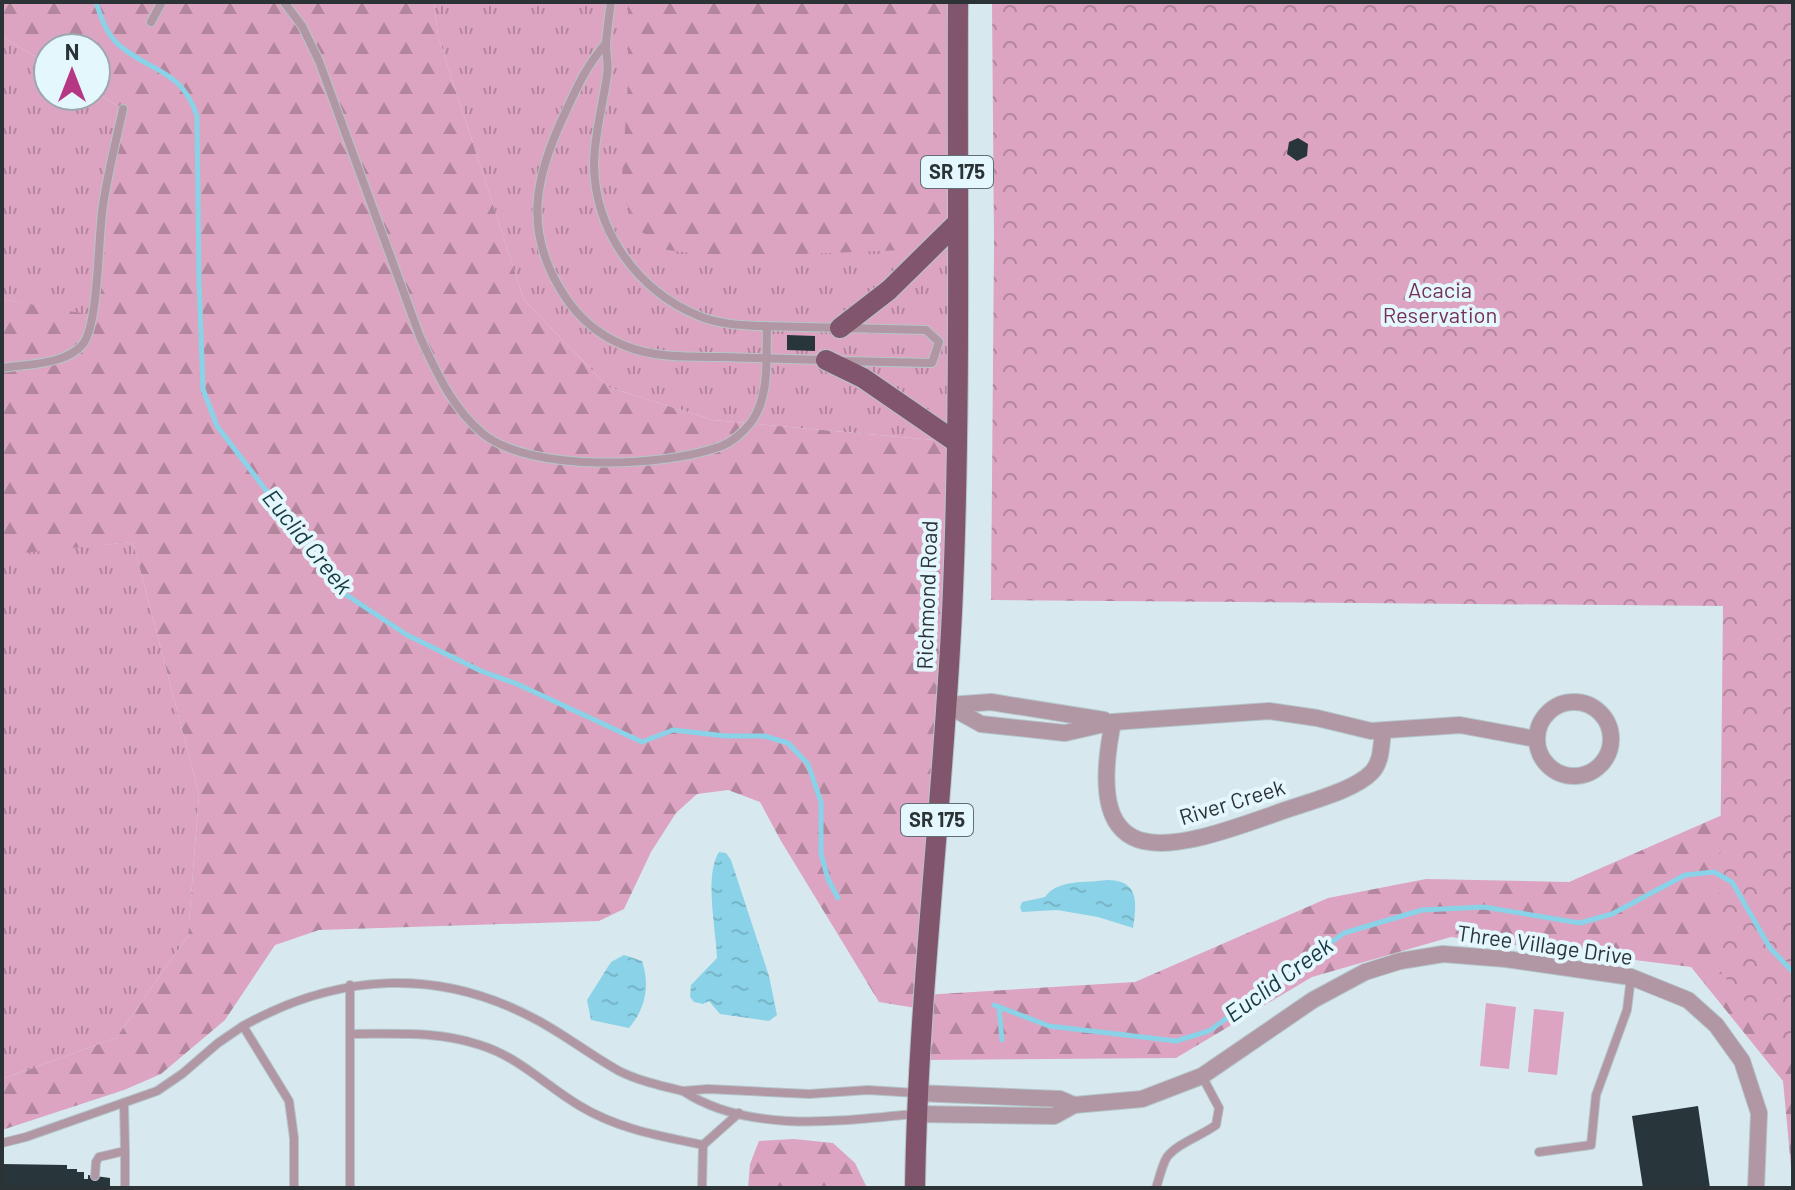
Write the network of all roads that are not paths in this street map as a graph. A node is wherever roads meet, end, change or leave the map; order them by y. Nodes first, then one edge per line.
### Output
1 (162, 2) edge
2 (284, 2) edge
3 (611, 2) edge
4 (958, 2) edge
5 (151, 22) dead end
6 (606, 43) junction
7 (123, 109) dead end
8 (957, 223) junction
9 (767, 327) junction
10 (840, 328) junction
11 (766, 358) junction
12 (826, 360) junction
13 (2, 368) edge
14 (956, 442) junction
15 (947, 705) junction
16 (1113, 722) junction
17 (1383, 731) junction
18 (1536, 739) junction
19 (1631, 977) junction
20 (350, 985) junction
21 (243, 1026) junction
22 (352, 1034) junction
23 (1202, 1076) junction
24 (683, 1091) junction
25 (916, 1103) junction
26 (124, 1104) junction
27 (739, 1113) junction
28 (2, 1143) edge
29 (703, 1145) junction
30 (125, 1151) junction
31 (1539, 1152) dead end
32 (95, 1176) dead end
33 (125, 1188) edge
34 (294, 1188) edge
35 (350, 1188) edge
36 (702, 1188) edge
37 (915, 1188) edge
38 (1156, 1188) edge
39 (1756, 1188) edge

1 - 5 lane
2 - 11 lane
3 - 6 lane
4 - 8 main road, Richmond Road / SR 175
6 - 9 lane
6 - 11 lane
7 - 13 lane
8 - 10 main road
8 - 14 main road, Richmond Road / SR 175
9 - 10 lane
9 - 11 lane
10 - 12 lane
11 - 12 lane
12 - 14 main road
14 - 15 main road, Richmond Road / SR 175
15 - 16 street
15 - 25 main road, Richmond Road / SR 175
16 - 17 street
16 - 17 street, River Creek
17 - 18 street
18 - 18 street
19 - 23 street, Three Village Drive
19 - 31 lane
19 - 39 street, Three Village Drive
20 - 21 lane
20 - 22 lane
20 - 24 lane
21 - 26 lane
21 - 34 lane
22 - 29 lane
22 - 35 lane
23 - 25 street, Three Village Drive
23 - 38 lane
24 - 25 lane
24 - 27 lane
25 - 27 lane
25 - 37 main road, Richmond Road / SR 175
26 - 28 lane
26 - 30 lane
27 - 29 lane
29 - 36 lane
30 - 32 lane
30 - 33 lane

